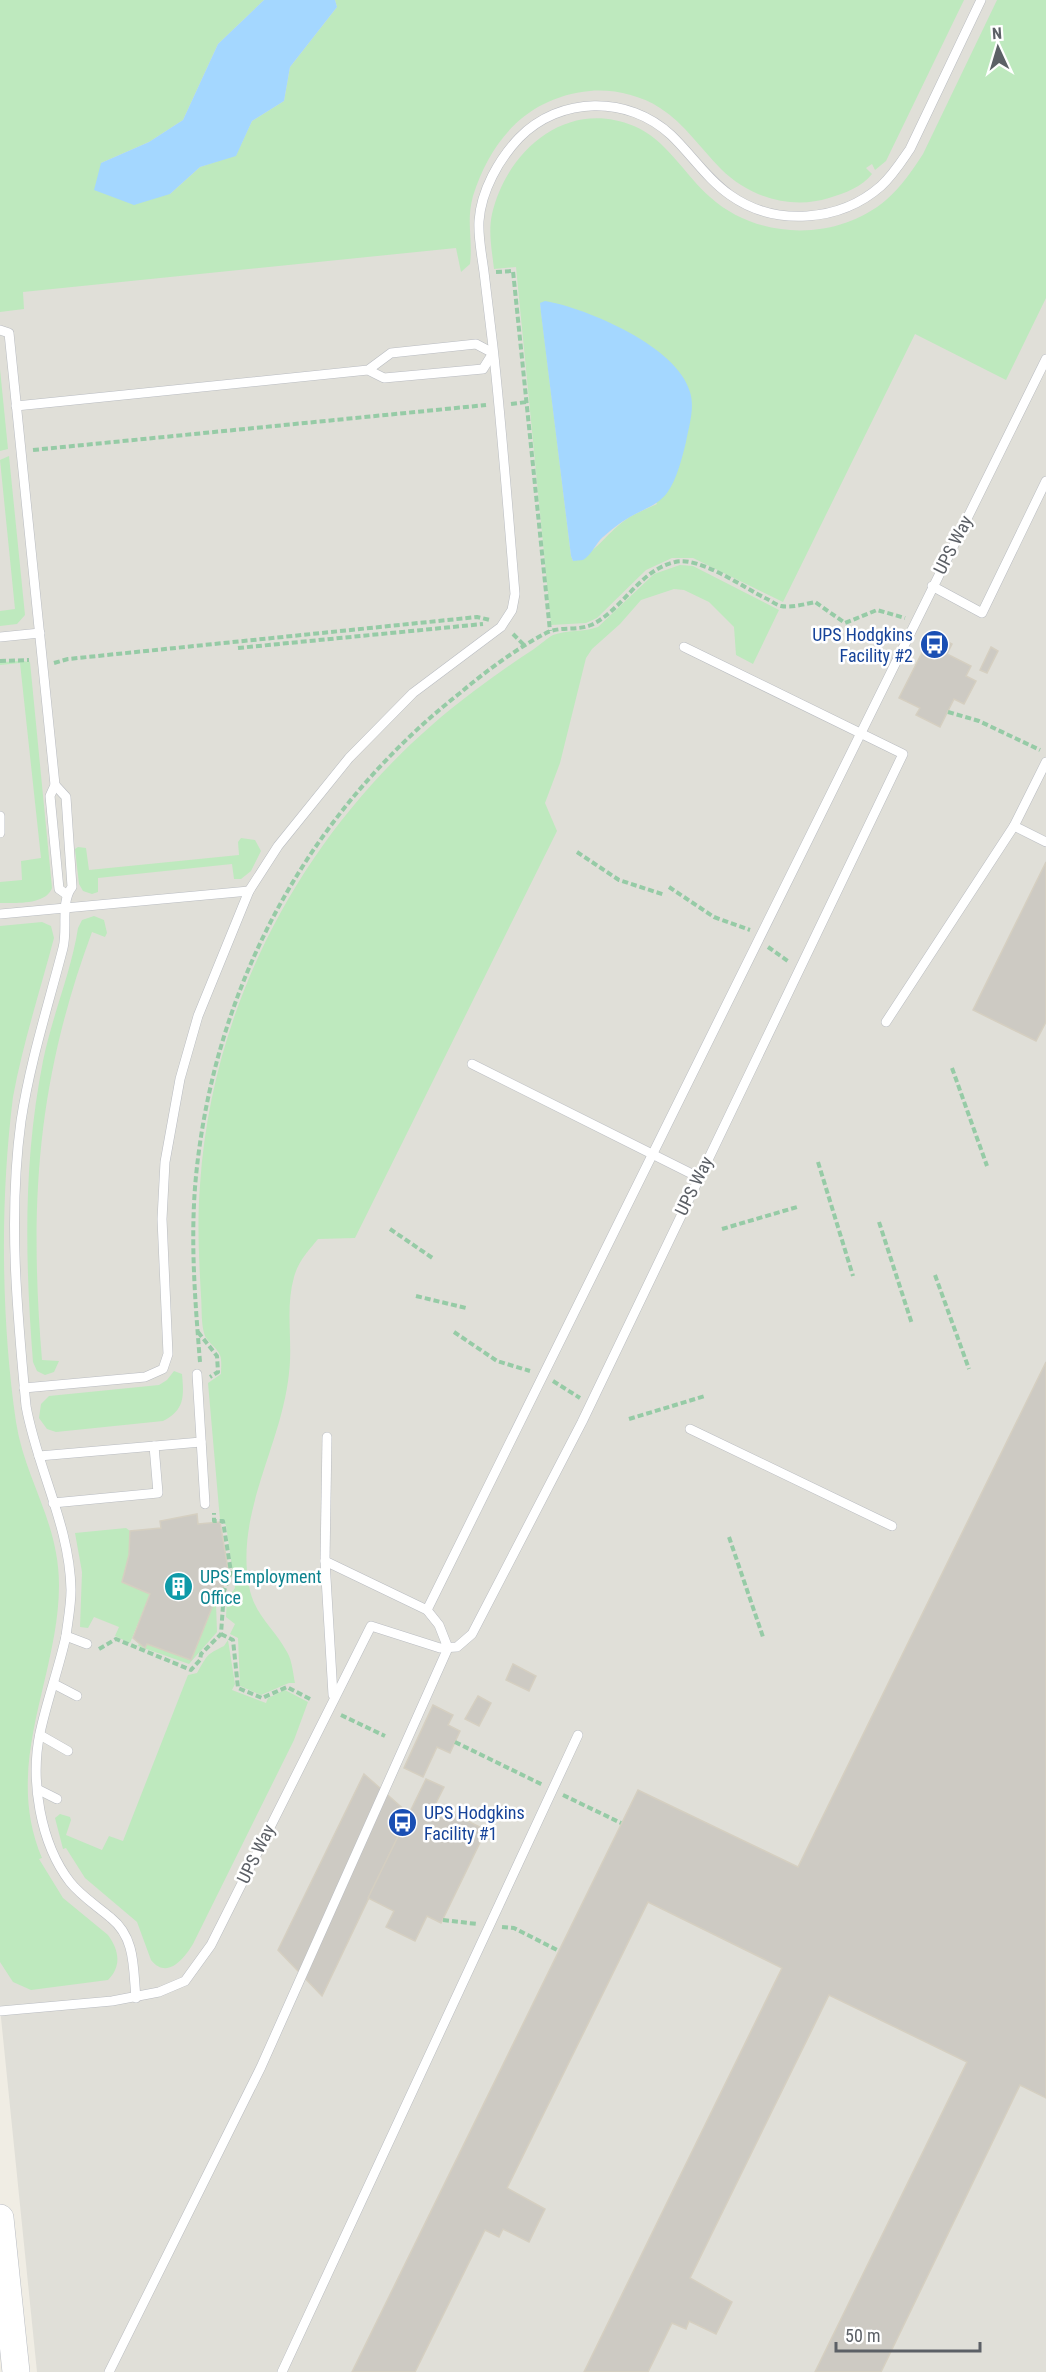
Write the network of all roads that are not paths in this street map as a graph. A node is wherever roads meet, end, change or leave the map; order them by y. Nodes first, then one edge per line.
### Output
1 (981, 0) edge
2 (0, 330) edge
3 (493, 353) junction
4 (1046, 359) edge
5 (368, 370) junction
6 (16, 406) junction
7 (1046, 481) edge
8 (932, 586) junction
9 (40, 633) junction
10 (0, 637) edge
11 (684, 647) dead end
12 (860, 732) junction
13 (1046, 762) edge
14 (55, 784) junction
15 (0, 816) edge
16 (1014, 826) junction
17 (0, 833) edge
18 (1046, 842) edge
19 (249, 891) junction
20 (66, 894) junction
21 (67, 908) junction
22 (0, 914) edge
23 (886, 1022) dead end
24 (472, 1064) dead end
25 (652, 1153) junction
26 (698, 1177) junction
27 (197, 1374) road end
28 (24, 1388) junction
29 (690, 1429) dead end
30 (327, 1437) dead end
31 (201, 1442) junction
32 (154, 1446) junction
33 (39, 1456) junction
34 (53, 1503) junction
35 (205, 1504) dead end
36 (892, 1526) dead end
37 (325, 1561) junction
38 (427, 1610) junction
39 (66, 1636) junction
40 (87, 1644) dead end
41 (448, 1648) junction
42 (54, 1684) junction
43 (77, 1696) dead end
44 (334, 1698) junction
45 (40, 1734) junction
46 (578, 1736) dead end
47 (68, 1751) dead end
48 (39, 1790) junction
49 (57, 1799) dead end
50 (136, 1998) junction
51 (0, 2011) edge
52 (0, 2218) edge
53 (16, 2372) edge
54 (109, 2372) edge
55 (282, 2372) edge

1 - 3 lane
2 - 6 lane
3 - 5 lane
3 - 5 lane
3 - 19 lane
4 - 8 lane, UPS Way
5 - 6 lane
6 - 9 lane
7 - 8 lane
8 - 12 lane, UPS Way
9 - 10 lane
9 - 14 lane
11 - 12 lane, UPS Way
12 - 25 lane, UPS Way
12 - 26 lane, UPS Way
13 - 16 lane
14 - 20 lane
14 - 20 lane
15 - 17 lane
16 - 18 lane
16 - 23 lane
19 - 21 lane
19 - 28 lane
20 - 21 lane
21 - 22 lane
21 - 28 lane
24 - 25 lane
25 - 26 lane
25 - 38 lane, UPS Way
26 - 41 lane, UPS Way
27 - 31 lane
28 - 33 lane
29 - 36 lane
30 - 37 lane
31 - 32 lane
31 - 35 lane
32 - 33 lane
32 - 34 lane
33 - 34 lane
34 - 39 lane
37 - 38 lane
37 - 44 lane
38 - 41 lane
39 - 40 lane
39 - 42 lane
41 - 44 lane, UPS Way
41 - 54 lane
42 - 43 lane
42 - 45 lane
44 - 50 lane, UPS Way
45 - 47 lane
45 - 48 lane
46 - 55 lane
48 - 49 lane
48 - 50 lane
50 - 51 lane, UPS Way
52 - 53 main road

